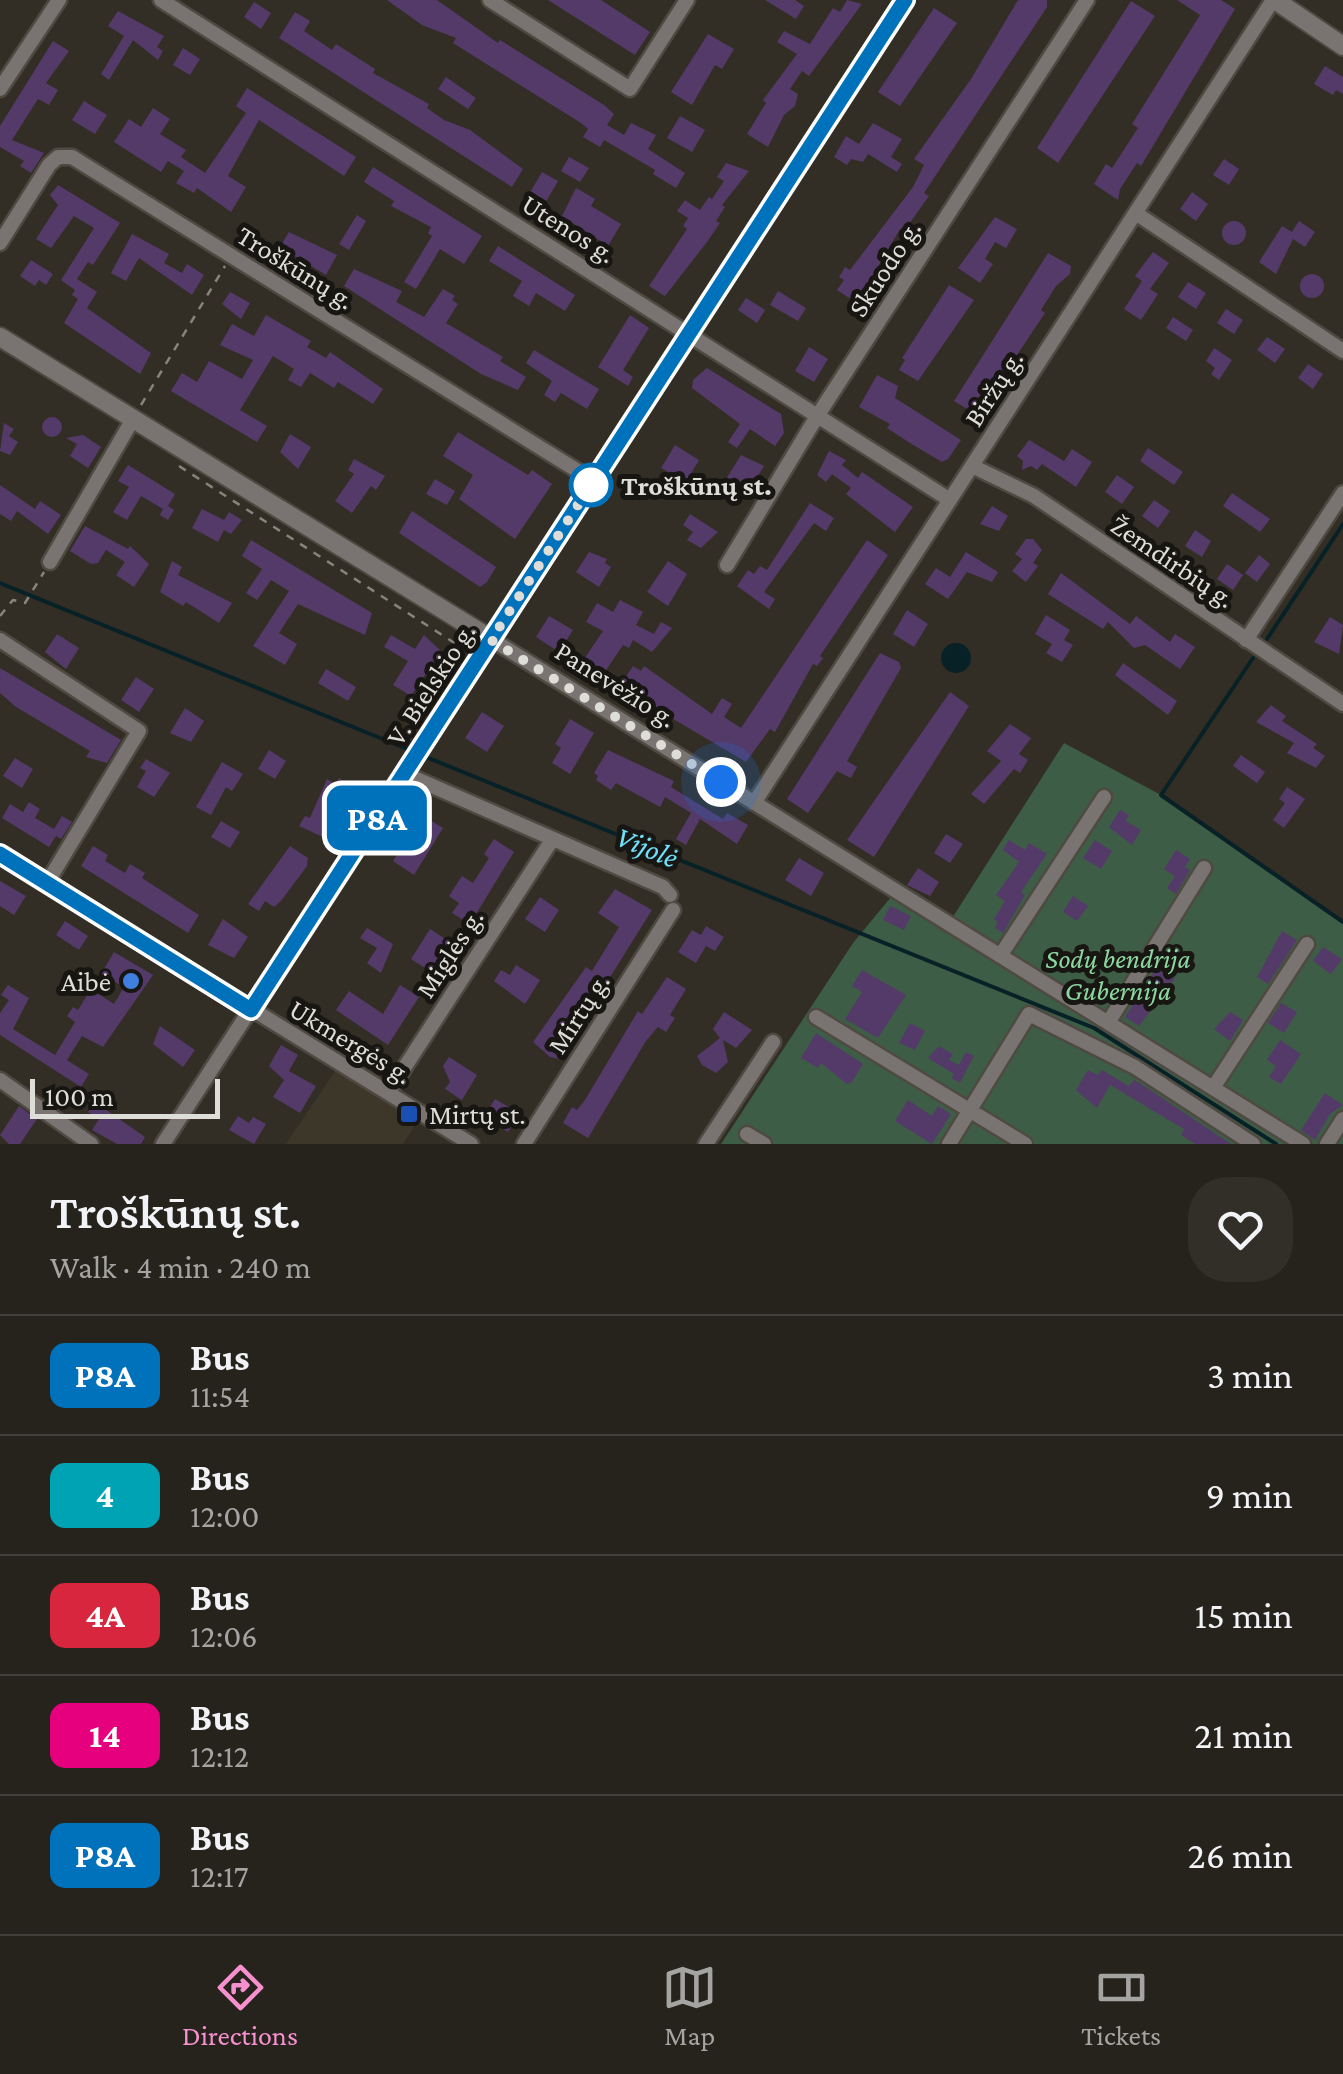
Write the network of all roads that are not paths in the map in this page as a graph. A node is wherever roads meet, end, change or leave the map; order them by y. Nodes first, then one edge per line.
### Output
1 (59, 0) edge
2 (161, 0) edge
3 (490, 0) edge
4 (687, 0) edge
5 (905, 0) edge
6 (1088, 0) edge
7 (1280, 4) edge
8 (1343, 46) edge
9 (0, 89) edge
10 (1138, 214) junction
11 (0, 243) edge
12 (689, 334) junction
13 (0, 337) edge
14 (1343, 350) edge
15 (816, 418) junction
16 (132, 419) junction
17 (972, 466) junction
18 (594, 480) junction
19 (1343, 493) edge
20 (950, 500) junction
21 (50, 562) dead end
22 (727, 565) dead end
23 (0, 640) edge
24 (491, 640) junction
25 (1246, 640) junction
26 (1343, 704) edge
27 (409, 769) junction
28 (1104, 797) dead end
29 (754, 802) junction
30 (552, 840) junction
31 (0, 854) edge
32 (1204, 868) dead end
33 (46, 883) junction
34 (1306, 944) dead end
35 (1000, 956) junction
36 (251, 1010) junction
37 (816, 1017) dead end
38 (1108, 1022) junction
39 (773, 1042) dead end
40 (0, 1080) edge
41 (1213, 1088) junction
42 (388, 1094) junction
43 (971, 1110) junction
44 (1343, 1119) edge
45 (748, 1134) dead end
46 (92, 1144) edge
47 (163, 1144) edge
48 (472, 1144) edge
49 (524, 1144) edge
50 (706, 1144) edge
51 (764, 1144) edge
52 (950, 1144) edge
53 (1025, 1144) edge
54 (1253, 1144) edge
55 (1303, 1144) edge
56 (1327, 1144) edge

1 - 9 street
2 - 12 street, Utenos g.
3 - 4 street
5 - 12 street, V. Bielskio g.
6 - 15 street, Skuodo g.
7 - 8 street
7 - 10 street, Biržų g.
10 - 14 street
10 - 17 street, Biržų g.
11 - 18 street, Troškūnų g.
12 - 15 street, Utenos g.
12 - 18 street, V. Bielskio g.
13 - 16 street, Panevėžio g.
15 - 20 street, Utenos g.
15 - 22 street, Skuodo g.
16 - 21 street
16 - 24 street, Panevėžio g.
17 - 20 street, Biržų g.
17 - 25 street, Žemdirbių g.
18 - 24 street, V. Bielskio g.
19 - 25 street
20 - 29 street, Biržų g.
23 - 33 street
24 - 27 street, V. Bielskio g.
24 - 29 street, Panevėžio g.
25 - 26 street, Žemdirbių g.
27 - 30 street
27 - 36 street, V. Bielskio g.
28 - 35 street
29 - 35 street, Panevėžio g.
30 - 42 street, Miglės g.
30 - 49 street, Mirtų g.
31 - 33 street, Ukmergės g.
32 - 38 street
33 - 36 street, Ukmergės g.
34 - 41 street
35 - 38 street, Panevėžio g.
36 - 42 street, Ukmergės g.
36 - 47 street, V. Bielskio g.
37 - 43 street
38 - 41 street, Panevėžio g.
39 - 50 street
40 - 46 street
41 - 55 street, Panevėžio g.
42 - 48 street, Ukmergės g.
43 - 52 street
43 - 53 street
43 - 54 street
44 - 56 street
45 - 51 street

